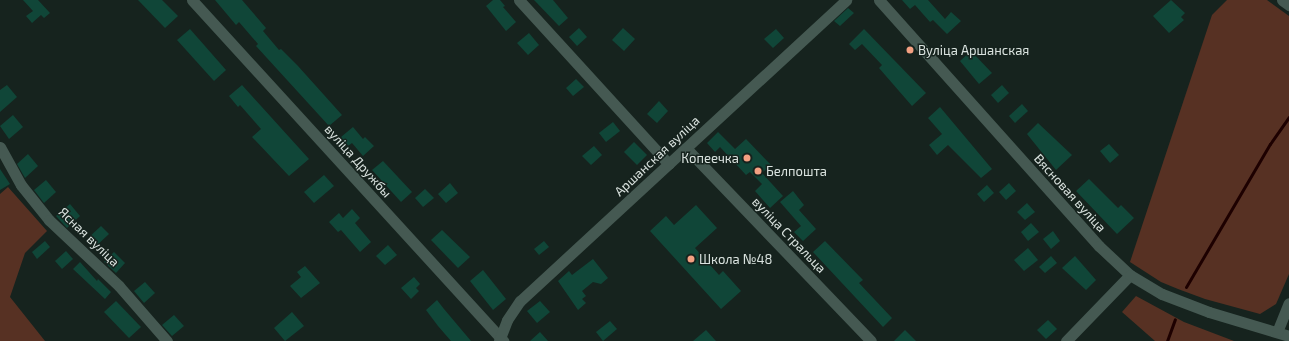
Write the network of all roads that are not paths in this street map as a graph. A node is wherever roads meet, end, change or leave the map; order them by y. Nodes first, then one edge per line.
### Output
1 (192, 0) edge
2 (519, 0) edge
3 (846, 0) edge
4 (879, 0) edge
5 (1282, 0) edge
6 (1289, 5) edge
7 (0, 147) edge
8 (686, 148) junction
9 (670, 164) junction
10 (1130, 275) junction
11 (1289, 303) edge
12 (1277, 332) junction
13 (1289, 336) edge
14 (501, 340) edge
15 (167, 341) edge
16 (871, 341) edge
17 (1066, 341) edge

1 - 14 street, вуліца Дружбы
2 - 9 street
3 - 8 street, Аршанская вуліца
4 - 10 street, Вясновая вуліца
5 - 6 street
7 - 15 street, Ясная вуліца
8 - 9 street, Аршанская вуліца
8 - 16 street, вуліца Стральца
9 - 14 street, Аршанская вуліца
10 - 12 street, Вясновая вуліца
10 - 17 street
11 - 12 street
12 - 13 street, Вясновая вуліца

